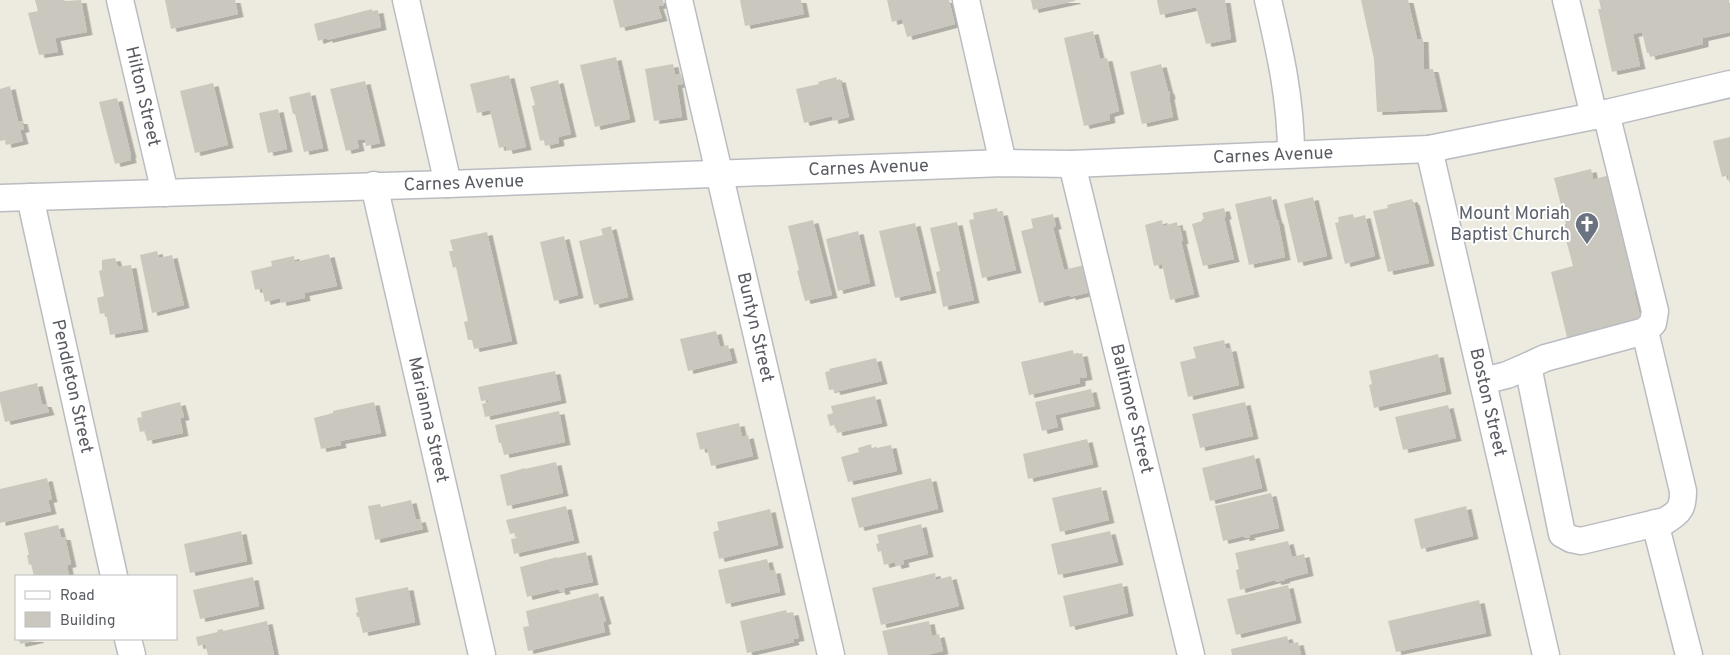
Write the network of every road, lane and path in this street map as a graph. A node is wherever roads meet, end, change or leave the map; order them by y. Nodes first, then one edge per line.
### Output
1 (120, 0) edge
2 (406, 0) edge
3 (679, 0) edge
4 (966, 0) edge
5 (1268, 0) edge
6 (1566, 0) edge
7 (1730, 84) edge
8 (1600, 114) junction
9 (1429, 148) junction
10 (1291, 154) junction
11 (1003, 163) junction
12 (1072, 164) junction
13 (720, 173) junction
14 (448, 184) junction
15 (374, 186) junction
16 (165, 193) junction
17 (30, 197) junction
18 (0, 198) edge
19 (1645, 331) junction
20 (1528, 366) junction
21 (1483, 380) junction
22 (1654, 524) junction
23 (114, 575) edge
24 (128, 640) edge
25 (132, 655) edge
26 (482, 655) edge
27 (831, 655) edge
28 (1191, 655) edge
29 (1546, 655) edge
30 (1688, 655) edge

1 - 16 street, Hilton Street
2 - 14 street
3 - 13 street, Buntyn Street
4 - 11 street
5 - 10 street
6 - 8 street
7 - 8 street, Carnes Avenue
8 - 9 street, Carnes Avenue
8 - 19 street
9 - 10 street, Carnes Avenue
9 - 21 street, Boston Street
10 - 12 street, Carnes Avenue
11 - 12 street, Carnes Avenue
11 - 13 street, Carnes Avenue
12 - 28 street, Baltimore Street
13 - 14 street, Carnes Avenue
13 - 27 street, Buntyn Street
14 - 15 street, Carnes Avenue
15 - 16 street, Carnes Avenue
15 - 26 street, Marianna Street
16 - 17 street, Carnes Avenue
17 - 18 street, Carnes Avenue
17 - 23 street, Pendleton Street
19 - 20 street
19 - 22 street
20 - 21 street
20 - 22 street
21 - 29 street, Boston Street
22 - 30 street
24 - 25 street

